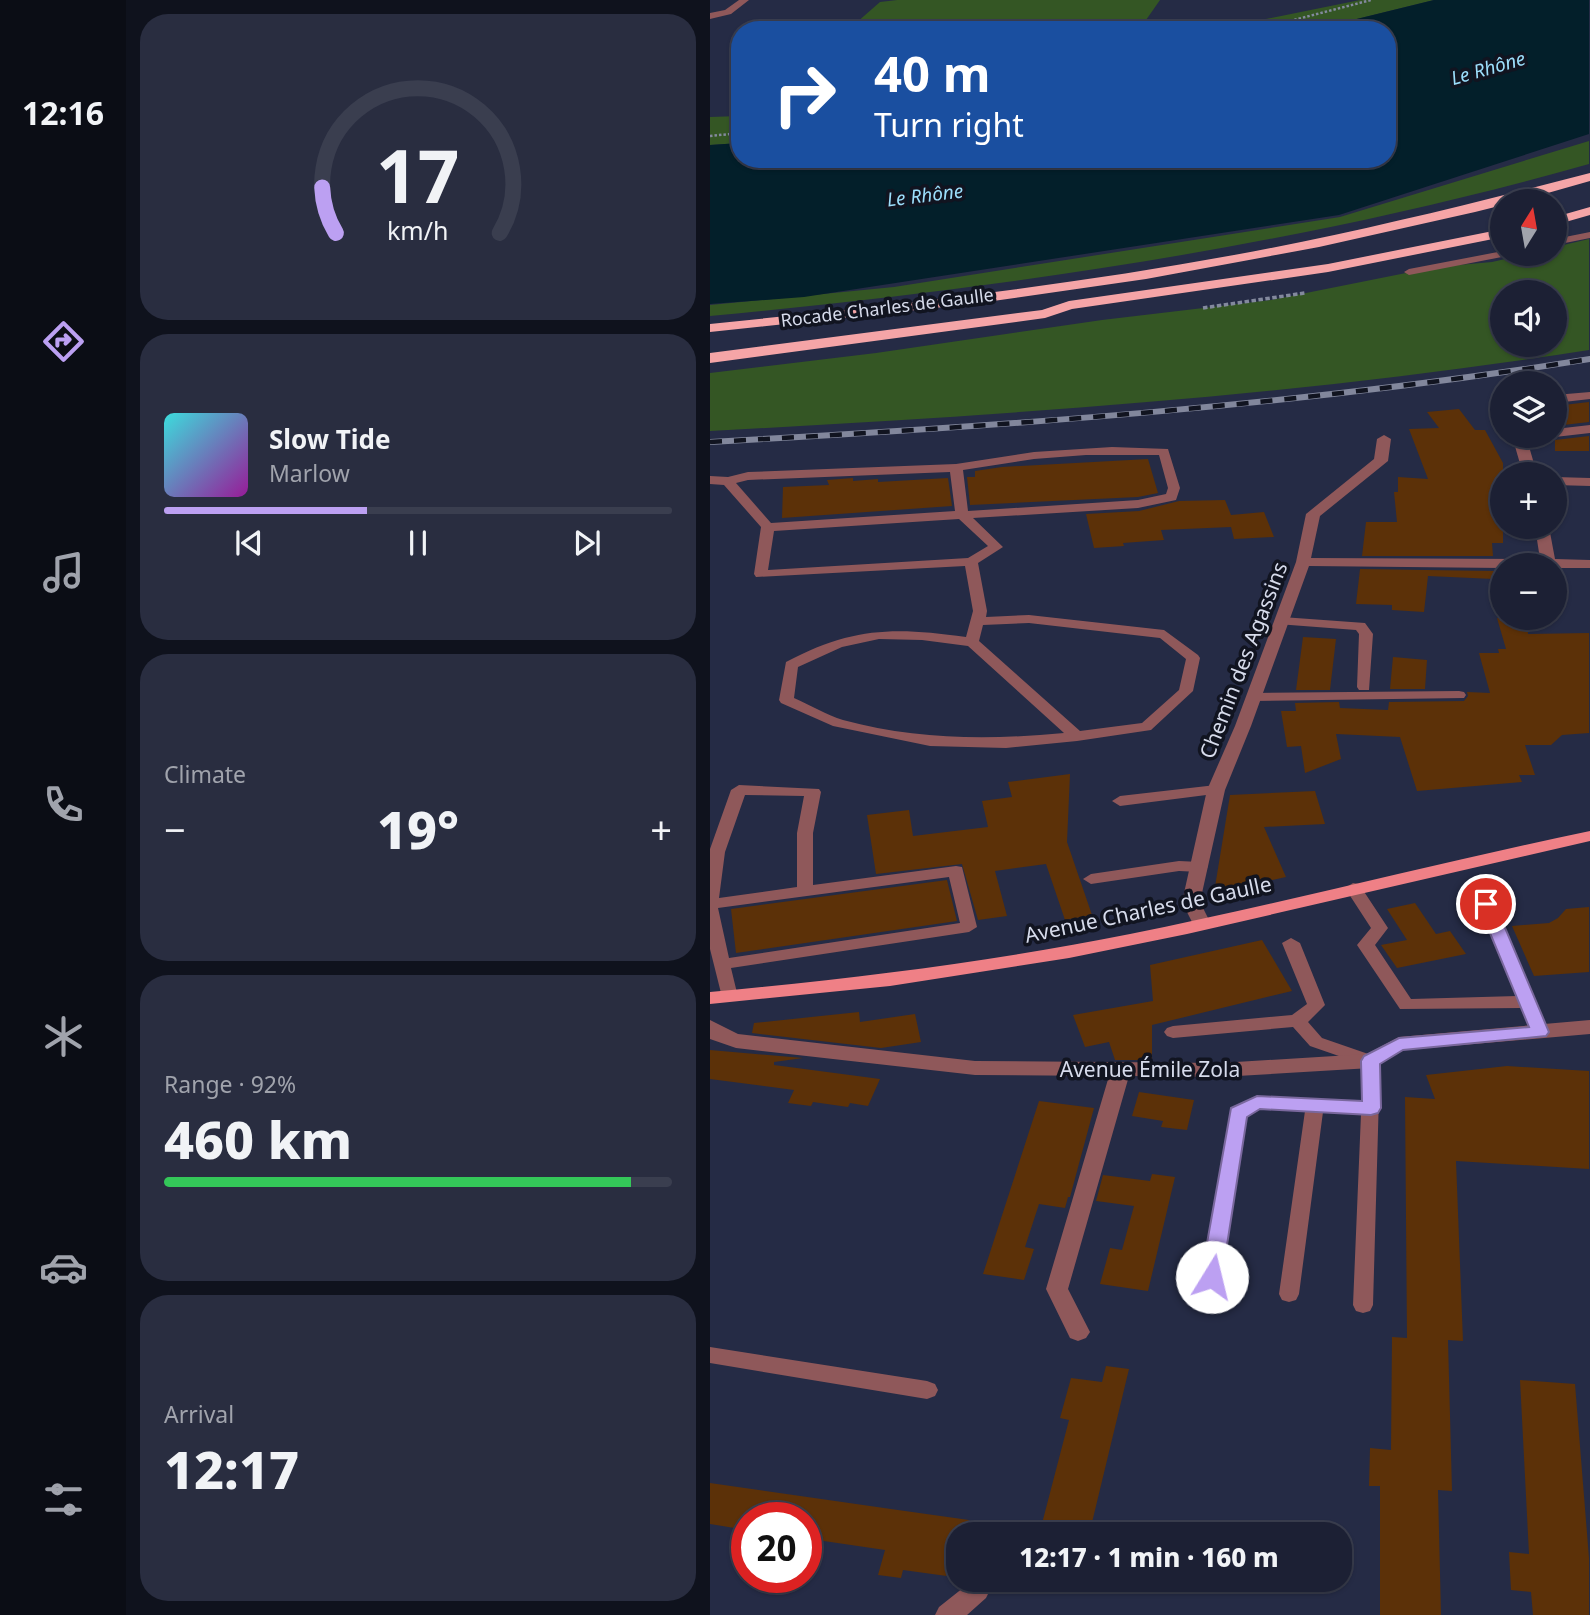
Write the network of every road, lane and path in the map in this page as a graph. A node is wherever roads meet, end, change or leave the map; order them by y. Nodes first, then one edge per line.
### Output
1 (745, 0) edge
2 (1372, 0) edge
3 (710, 16) edge
4 (1290, 21) edge
5 (731, 134) edge
6 (710, 136) edge
7 (1590, 177) edge
8 (1590, 211) edge
9 (1568, 217) edge
10 (1590, 235) edge
11 (1490, 236) edge
12 (1568, 239) edge
13 (1490, 256) edge
14 (1409, 272) dead end
15 (1069, 304) junction
16 (710, 328) edge
17 (710, 348) edge
18 (710, 358) edge
19 (1590, 394) edge
20 (1567, 397) edge
21 (1590, 429) edge
22 (1567, 432) edge
23 (1384, 439) dead end
24 (956, 468) junction
25 (710, 480) edge
26 (728, 481) junction
27 (1567, 481) edge
28 (1590, 482) edge
29 (961, 515) junction
30 (768, 527) junction
31 (971, 562) junction
32 (1303, 562) junction
33 (1490, 564) edge
34 (1567, 564) edge
35 (1590, 564) edge
36 (978, 621) junction
37 (1282, 621) junction
38 (972, 642) junction
39 (1364, 687) dead end
40 (1459, 695) dead end
41 (1253, 697) junction
42 (1077, 736) junction
43 (1216, 790) junction
44 (1120, 801) dead end
45 (1589, 836) edge
46 (1200, 867) junction
47 (1091, 879) dead end
48 (1353, 888) junction
49 (805, 892) junction
50 (710, 899) edge
51 (1486, 904) dead end
52 (710, 906) edge
53 (1202, 924) junction
54 (1291, 943) dead end
55 (724, 964) junction
56 (720, 998) edge
57 (1528, 1002) junction
58 (1297, 1021) junction
59 (710, 1027) edge
60 (1590, 1027) edge
61 (1173, 1032) dead end
62 (1540, 1032) junction
63 (1371, 1061) junction
64 (1121, 1070) junction
65 (1315, 1105) junction
66 (1371, 1108) junction
67 (1212, 1277) dead end
68 (1289, 1294) dead end
69 (1363, 1305) dead end
70 (1078, 1332) dead end
71 (710, 1355) edge
72 (927, 1390) dead end
73 (975, 1592) edge
74 (948, 1615) edge

1 - 3 street
2 - 4 path
5 - 6 path
7 - 16 highway
8 - 9 highway
10 - 12 lane
11 - 15 highway
13 - 14 lane
15 - 17 highway, Rocade Charles de Gaulle
15 - 18 highway
19 - 20 lane
21 - 22 lane
23 - 32 street, Chemin des Agassins
24 - 26 lane
24 - 29 lane
24 - 29 lane
25 - 26 lane
26 - 30 lane
27 - 28 lane
29 - 30 lane
29 - 31 lane
30 - 31 lane
31 - 36 lane
32 - 33 street
32 - 37 street, Chemin des Agassins
34 - 35 street
36 - 38 lane
36 - 42 lane
37 - 39 lane
37 - 41 street, Chemin des Agassins
38 - 42 lane
38 - 42 lane
40 - 41 lane
41 - 43 street, Chemin des Agassins
43 - 44 lane
43 - 46 street, Chemin des Agassins
45 - 48 main road, Avenue Charles de Gaulle
46 - 47 lane
46 - 53 street, Chemin des Agassins
48 - 53 main road, Avenue Charles de Gaulle
48 - 57 lane
49 - 50 lane
49 - 52 lane
49 - 55 lane
51 - 57 lane
52 - 55 lane
53 - 56 main road, Avenue Charles de Gaulle
54 - 58 lane
55 - 56 lane
57 - 62 lane
58 - 61 lane
58 - 63 lane
59 - 64 street, Avenue Émile Zola
60 - 62 street, Avenue Émile Zola
62 - 63 street, Avenue Émile Zola
63 - 64 street, Avenue Émile Zola
63 - 66 lane
64 - 70 street
65 - 66 lane
65 - 67 lane
65 - 68 lane
66 - 69 lane
71 - 72 lane
73 - 74 street

